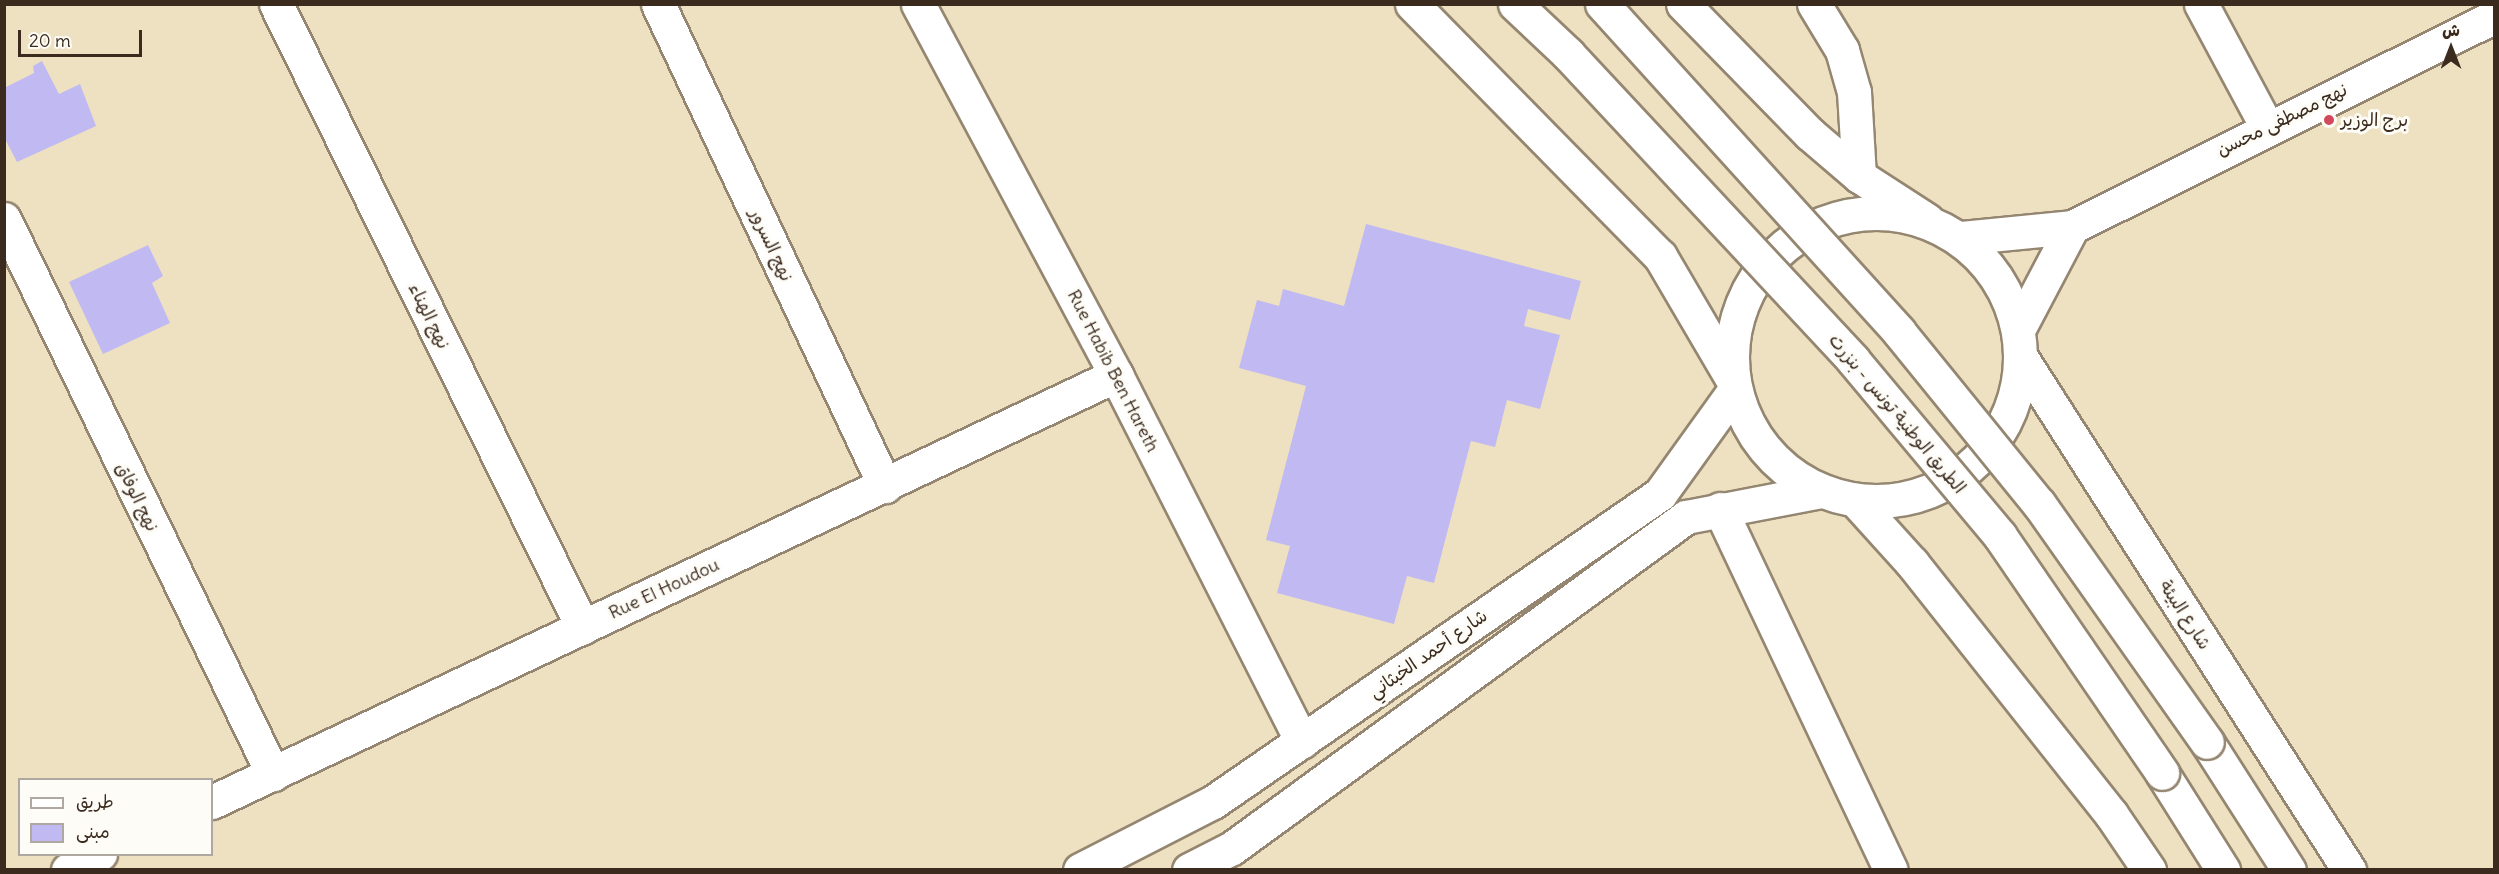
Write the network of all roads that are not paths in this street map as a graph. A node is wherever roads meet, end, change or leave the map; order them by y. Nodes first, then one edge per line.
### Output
1 (276, 4) edge
2 (658, 4) edge
3 (918, 4) edge
4 (1412, 4) edge
5 (1515, 4) edge
6 (1602, 4) edge
7 (1683, 4) edge
8 (1814, 4) edge
9 (2201, 4) edge
10 (2493, 20) edge
11 (2267, 127) junction
12 (1859, 176) junction
13 (4, 219) edge
14 (1928, 220) junction
15 (2072, 227) junction
16 (1960, 238) junction
17 (2019, 328) junction
18 (2022, 359) junction
19 (1116, 375) junction
20 (1733, 384) junction
21 (885, 486) junction
22 (1821, 491) junction
23 (1855, 500) junction
24 (1720, 509) junction
25 (583, 628) junction
26 (1302, 741) junction
27 (273, 774) junction
28 (213, 802) edge
29 (98, 856) edge
30 (1237, 859) edge
31 (68, 870) edge
32 (1080, 870) edge
33 (1189, 870) edge
34 (1891, 870) edge
35 (2150, 870) edge
36 (2223, 870) edge
37 (2289, 870) edge
38 (2349, 870) edge

1 - 25 main road, نهج الهناء
2 - 21 main road, نهج السرور
3 - 19 main road, Rue Habib Ben Hareth
4 - 20 main road
5 - 36 main road, الطريق الوطنية تونس - بنزرت, bridge
6 - 37 main road, bridge
7 - 12 main road
8 - 12 main road
9 - 11 main road
10 - 11 main road, نهج مصطفى محسن
11 - 15 main road, نهج مصطفى محسن
12 - 14 main road
13 - 27 main road, نهج الوفاق
14 - 16 main road
14 - 20 main road
15 - 16 main road
15 - 17 main road
16 - 17 main road
17 - 18 main road
18 - 23 main road
18 - 38 main road, شارع البيئة
19 - 21 main road, Rue El Houdou
19 - 26 main road, Rue Habib Ben Hareth
20 - 22 main road
20 - 26 main road, شارع أحمد الخبثاني
21 - 25 main road, Rue El Houdou
22 - 23 main road
22 - 24 main road
23 - 35 main road
24 - 30 main road
24 - 34 main road
25 - 27 main road, Rue El Houdou
26 - 32 main road, شارع أحمد الخبثاني
27 - 28 main road, Rue El Houdou
29 - 31 main road
30 - 33 main road

